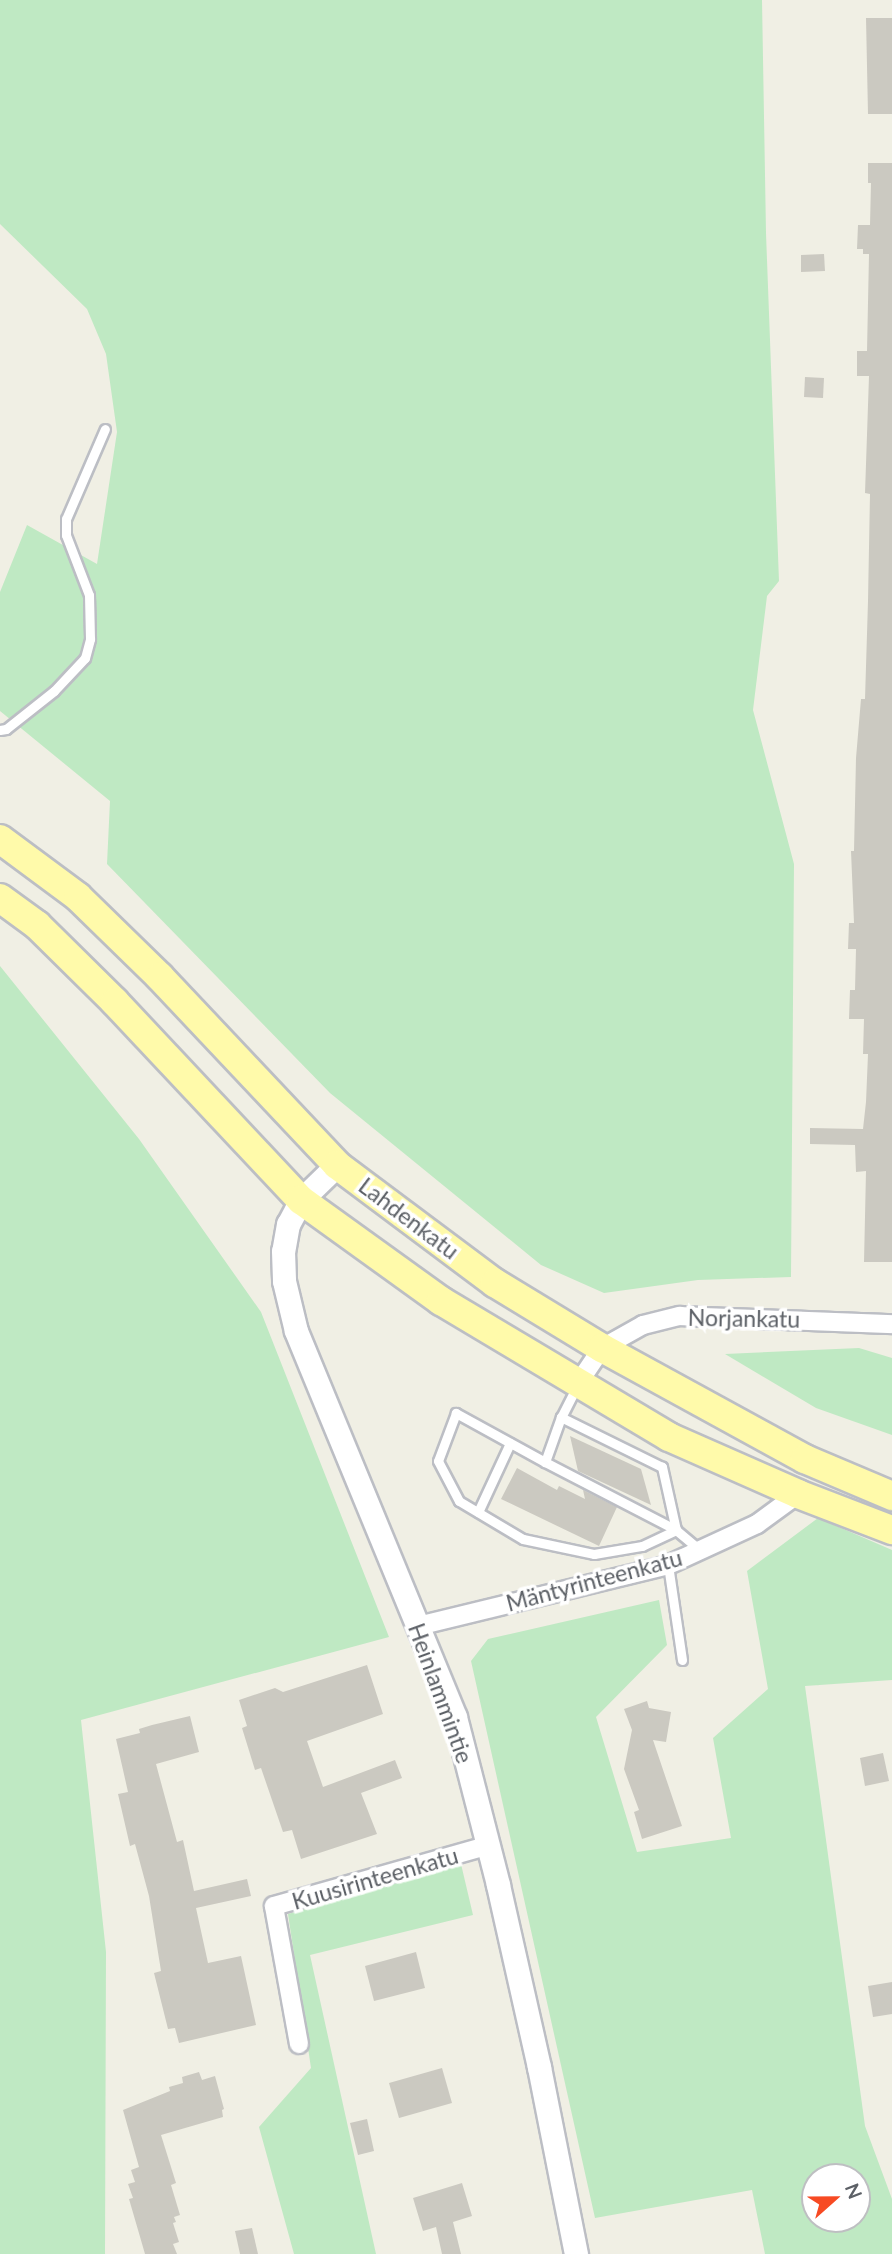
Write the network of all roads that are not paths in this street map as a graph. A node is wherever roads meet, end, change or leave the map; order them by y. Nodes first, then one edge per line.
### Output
1 (105, 429) dead end
2 (0, 730) edge
3 (0, 839) edge
4 (0, 898) edge
5 (337, 1165) junction
6 (301, 1200) junction
7 (892, 1324) edge
8 (602, 1348) junction
9 (579, 1382) junction
10 (561, 1417) junction
11 (510, 1443) junction
12 (545, 1462) junction
13 (798, 1494) junction
14 (892, 1496) edge
15 (478, 1512) junction
16 (676, 1530) junction
17 (892, 1530) edge
18 (700, 1550) junction
19 (668, 1565) junction
20 (418, 1626) junction
21 (682, 1660) dead end
22 (489, 1845) junction
23 (299, 2044) dead end
24 (576, 2254) edge

1 - 2 lane
3 - 5 main road, Lahdenkatu
4 - 6 main road, Lahdenkatu
5 - 6 street, Heinlammintie
5 - 8 main road, Lahdenkatu
6 - 9 main road, Lahdenkatu
6 - 20 street, Heinlammintie
7 - 8 street, Norjankatu
8 - 9 street, Norjankatu
8 - 14 main road, Lahdenkatu
9 - 10 lane
9 - 13 main road, Lahdenkatu
10 - 12 lane
10 - 16 lane
11 - 12 lane
11 - 15 lane
11 - 15 lane
12 - 16 lane
13 - 17 main road, Lahdenkatu
13 - 18 street, Mäntyrinteenkatu
15 - 16 lane
16 - 18 lane
18 - 19 street, Mäntyrinteenkatu
19 - 20 street, Mäntyrinteenkatu
19 - 21 lane
20 - 22 street, Heinlammintie
22 - 23 street, Kuusirinteenkatu
22 - 24 street, Heinlammintie

